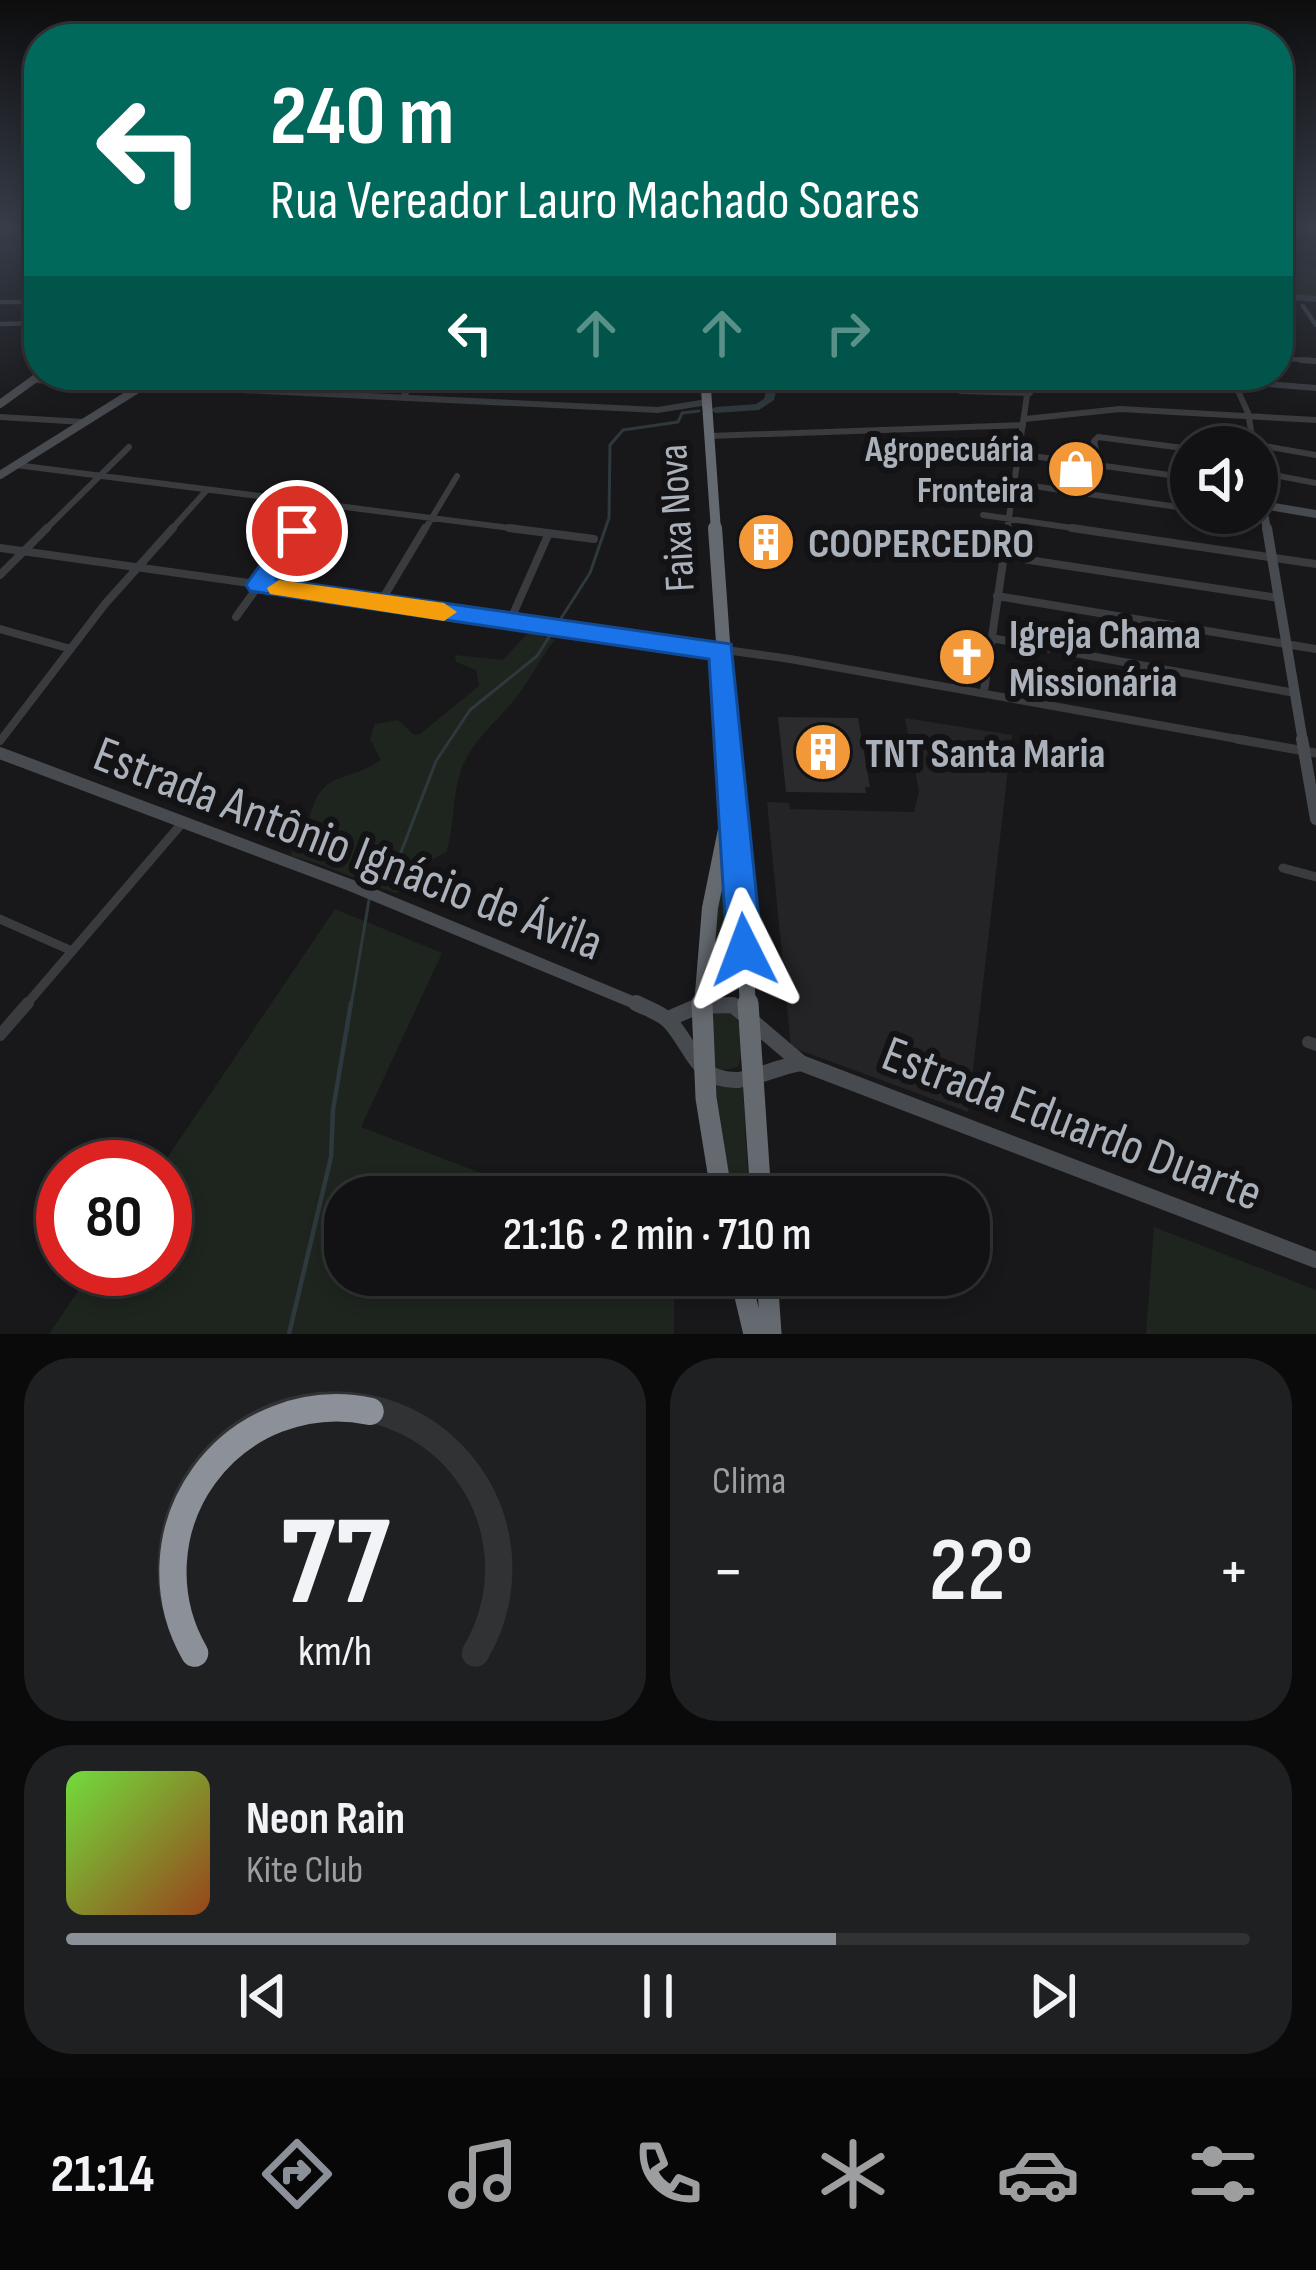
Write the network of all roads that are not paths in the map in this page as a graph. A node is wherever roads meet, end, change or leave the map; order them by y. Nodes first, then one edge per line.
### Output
1 (1303, 306) dead end
2 (1316, 325) edge
3 (136, 390) edge
4 (273, 390) edge
5 (338, 390) edge
6 (410, 390) edge
7 (706, 390) edge
8 (1030, 390) edge
9 (1237, 390) edge
10 (961, 391) dead end
11 (1030, 393) junction
12 (335, 394) junction
13 (406, 399) junction
14 (706, 402) junction
15 (1248, 413) junction
16 (400, 414) dead end
17 (0, 417) edge
18 (1316, 420) edge
19 (85, 422) junction
20 (1023, 422) junction
21 (1250, 426) edge
22 (709, 436) junction
23 (129, 447) dead end
24 (1170, 447) edge
25 (1278, 449) edge
26 (1018, 454) junction
27 (1316, 454) edge
28 (16, 465) junction
29 (1099, 465) junction
30 (1278, 474) edge
31 (0, 475) edge
32 (1170, 475) edge
33 (100, 476) junction
34 (457, 476) dead end
35 (1013, 483) junction
36 (1316, 483) edge
37 (207, 490) junction
38 (317, 504) junction
39 (1170, 506) edge
40 (1278, 508) edge
41 (1316, 514) edge
42 (983, 515) dead end
43 (431, 518) junction
44 (1008, 519) junction
45 (549, 533) junction
46 (1268, 534) edge
47 (594, 539) dead end
48 (0, 548) edge
49 (24, 552) junction
50 (1003, 556) junction
51 (1272, 557) junction
52 (1312, 563) edge
53 (137, 568) junction
54 (0, 575) edge
55 (259, 585) junction
56 (998, 596) junction
57 (1279, 598) junction
58 (380, 603) junction
59 (236, 617) dead end
60 (510, 621) junction
61 (0, 629) edge
62 (992, 638) junction
63 (1287, 644) junction
64 (70, 649) junction
65 (1316, 649) edge
66 (722, 651) junction
67 (984, 691) junction
68 (1295, 693) junction
69 (0, 741) edge
70 (1310, 752) edge
71 (0, 753) edge
72 (733, 800) junction
73 (1316, 819) edge
74 (184, 822) junction
75 (1283, 868) dead end
76 (1316, 877) edge
77 (0, 920) edge
78 (72, 952) junction
79 (698, 1006) junction
80 (749, 1015) junction
81 (668, 1018) junction
82 (0, 1035) edge
83 (801, 1063) junction
84 (701, 1070) junction
85 (753, 1078) junction
86 (719, 1176) edge
87 (760, 1176) edge
88 (1316, 1261) edge
89 (745, 1296) edge
90 (768, 1296) edge
91 (754, 1334) edge
92 (771, 1334) edge

1 - 2 street
3 - 19 street
4 - 12 street
5 - 12 street
6 - 13 street
7 - 14 highway, Faixa Nova
8 - 11 street
9 - 15 street
10 - 11 street
11 - 20 street
12 - 13 street
13 - 14 street
13 - 16 street
14 - 22 highway, Faixa Nova
15 - 18 street
15 - 20 street
15 - 21 street
17 - 19 street
19 - 28 street
20 - 22 street
20 - 26 street
22 - 66 highway, Faixa Nova
23 - 33 street
24 - 29 street
25 - 27 street
26 - 29 street
26 - 35 street
28 - 31 street
28 - 33 street
29 - 32 street
30 - 36 street
33 - 37 street
33 - 49 street
34 - 43 street
35 - 39 street
35 - 44 street
37 - 38 street
37 - 53 street
38 - 43 street
38 - 55 street
40 - 41 street
42 - 44 street
43 - 45 street
43 - 58 street
44 - 50 street
44 - 51 street
45 - 47 street
45 - 60 street
46 - 51 street
48 - 49 street
49 - 53 street
49 - 54 street
50 - 56 street
50 - 57 street
51 - 52 street
51 - 57 street
53 - 55 street
53 - 64 street
55 - 58 street
55 - 59 street
56 - 62 street
56 - 63 street
57 - 63 street
58 - 60 street
60 - 66 street
61 - 64 street
62 - 67 street
62 - 68 street
63 - 65 street
63 - 68 street
64 - 69 street
66 - 67 street
66 - 72 highway, Faixa Nova
67 - 70 street
68 - 70 street
70 - 73 street
71 - 74 street, Estrada Antônio Ignácio de Ávila
72 - 79 highway, Faixa Nova
72 - 80 highway, Faixa Nova
74 - 78 street
74 - 81 street, Estrada Antônio Ignácio de Ávila
75 - 76 street
77 - 78 street
78 - 82 street
79 - 80 street
79 - 81 street
79 - 84 highway, Faixa Nova
80 - 83 street, Estrada Eduardo Duarte
80 - 85 highway, Faixa Nova
81 - 84 street
83 - 85 street
83 - 88 street, Estrada Eduardo Duarte
84 - 85 street
84 - 86 highway, Faixa Nova
85 - 87 highway, Faixa Nova
89 - 91 highway
90 - 92 highway

